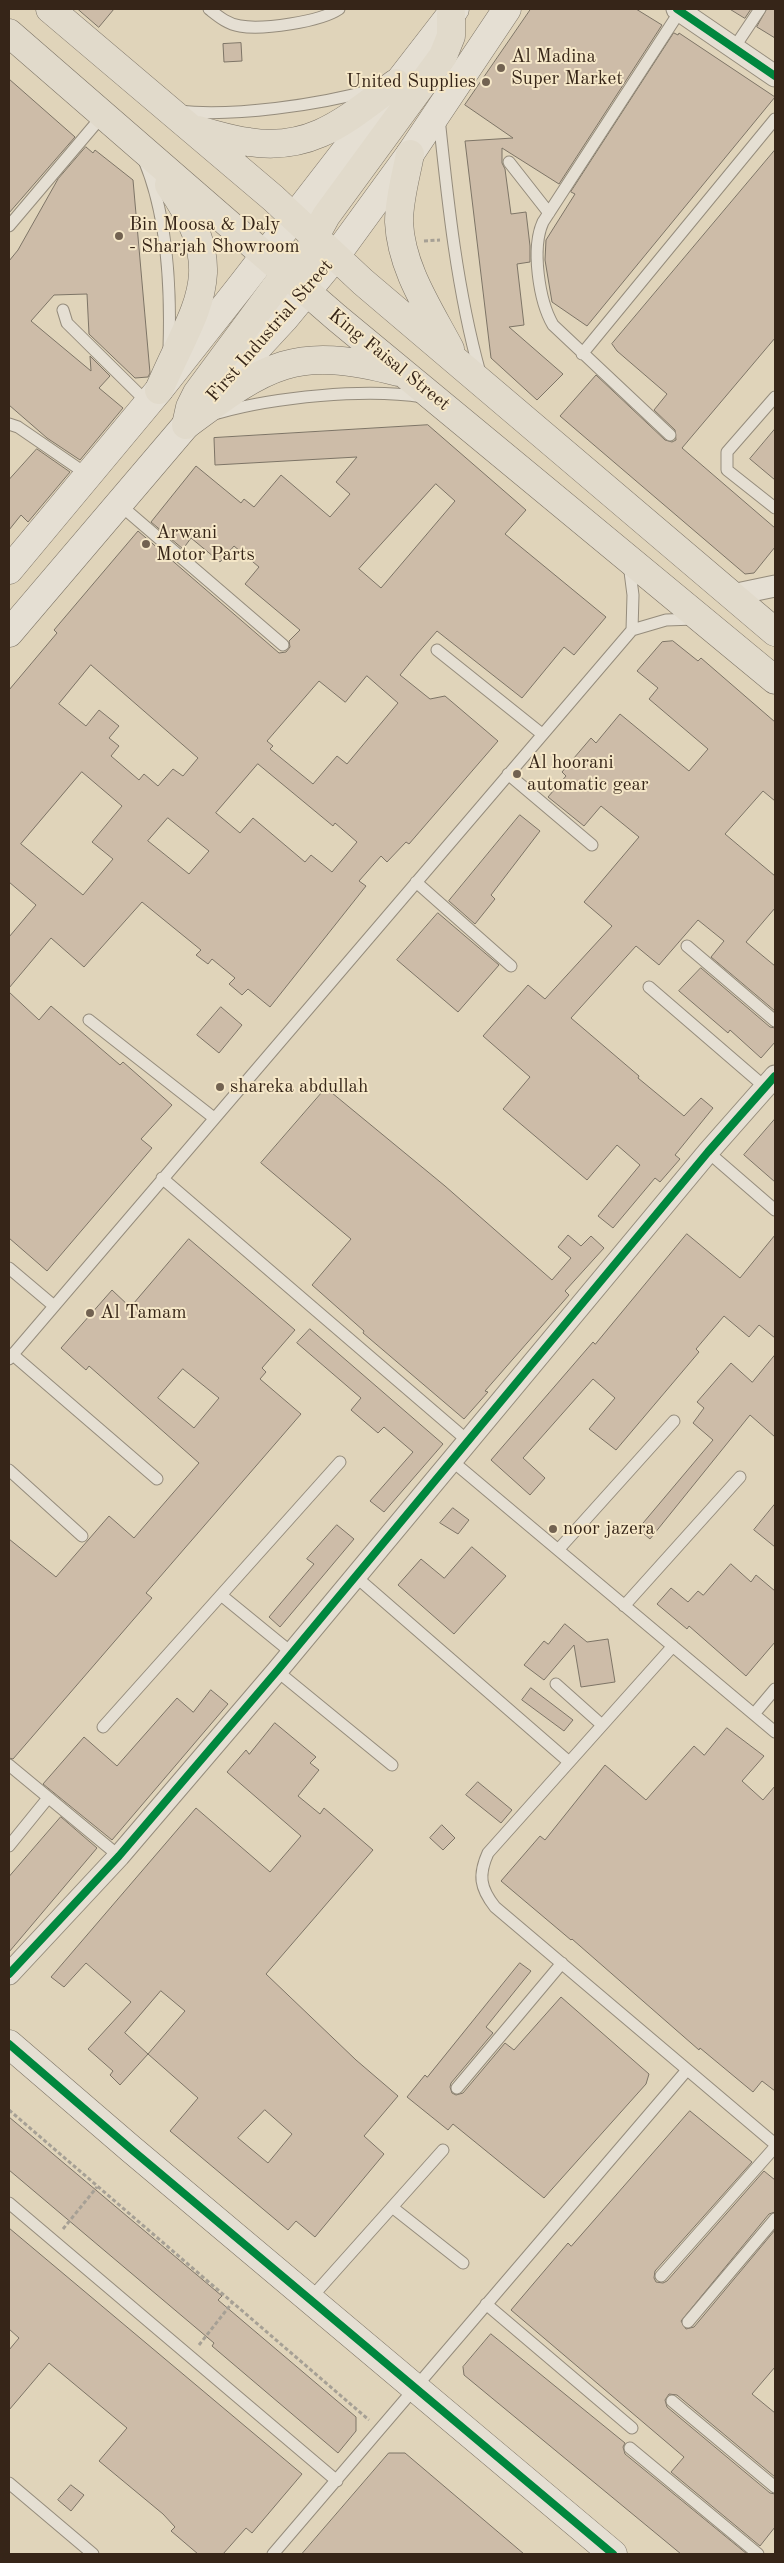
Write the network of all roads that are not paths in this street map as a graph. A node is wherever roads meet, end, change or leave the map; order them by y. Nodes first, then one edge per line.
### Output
1 (50, 9) edge
2 (209, 9) edge
3 (339, 9) edge
4 (507, 9) edge
5 (760, 9) edge
6 (679, 10) edge
7 (450, 11) edge
8 (9, 33) edge
9 (734, 48) junction
10 (775, 76) edge
11 (396, 83) junction
12 (171, 111) junction
13 (439, 112) junction
14 (103, 114) junction
15 (775, 119) edge
16 (192, 128) junction
17 (139, 147) junction
18 (410, 154) junction
19 (509, 162) dead end
20 (549, 213) junction
21 (295, 218) junction
22 (9, 226) edge
23 (314, 238) junction
24 (265, 257) junction
25 (335, 257) junction
26 (285, 274) junction
27 (306, 291) junction
28 (63, 310) dead end
29 (582, 354) junction
30 (455, 359) junction
31 (404, 374) junction
32 (482, 382) junction
33 (159, 386) junction
34 (775, 397) edge
35 (438, 400) junction
36 (9, 424) edge
37 (186, 425) junction
38 (670, 435) dead end
39 (88, 475) junction
40 (120, 504) junction
41 (775, 508) edge
42 (629, 562) junction
43 (9, 570) edge
44 (775, 586) edge
45 (732, 595) junction
46 (702, 619) junction
47 (632, 630) junction
48 (775, 632) edge
49 (9, 633) edge
50 (283, 645) dead end
51 (437, 650) dead end
52 (775, 680) edge
53 (542, 734) junction
54 (508, 774) junction
55 (592, 845) dead end
56 (416, 882) junction
57 (687, 946) dead end
58 (510, 966) dead end
59 (650, 988) dead end
60 (89, 1020) dead end
61 (775, 1021) edge
62 (770, 1081) edge
63 (214, 1118) junction
64 (708, 1152) junction
65 (162, 1178) junction
66 (775, 1210) edge
67 (9, 1268) edge
68 (54, 1306) junction
69 (10, 1356) edge
70 (674, 1422) dead end
71 (468, 1441) junction
72 (451, 1460) junction
73 (340, 1462) dead end
74 (9, 1470) edge
75 (740, 1477) dead end
76 (157, 1479) dead end
77 (82, 1536) dead end
78 (558, 1550) junction
79 (356, 1576) junction
80 (221, 1595) junction
81 (624, 1606) junction
82 (673, 1646) junction
83 (292, 1653) junction
84 (278, 1671) junction
85 (556, 1684) dead end
86 (775, 1688) edge
87 (754, 1714) junction
88 (602, 1725) junction
89 (103, 1727) dead end
90 (775, 1732) edge
91 (569, 1762) junction
92 (9, 1765) edge
93 (392, 1765) dead end
94 (48, 1798) junction
95 (9, 1846) edge
96 (119, 1856) junction
97 (562, 1964) junction
98 (9, 1974) edge
99 (9, 2044) edge
100 (687, 2070) junction
101 (457, 2088) dead end
102 (775, 2146) edge
103 (443, 2150) dead end
104 (9, 2203) edge
105 (392, 2207) junction
106 (775, 2219) edge
107 (463, 2264) dead end
108 (661, 2276) dead end
109 (310, 2300) junction
110 (486, 2304) junction
111 (688, 2322) dead end
112 (417, 2387) junction
113 (672, 2401) dead end
114 (632, 2428) dead end
115 (630, 2448) dead end
116 (337, 2481) junction
117 (9, 2484) edge
118 (775, 2487) edge
119 (92, 2554) edge
120 (273, 2554) edge
121 (613, 2554) edge
122 (758, 2554) edge

1 - 12 main road
2 - 3 lane
4 - 13 main road, First Industrial Street
5 - 9 lane
6 - 9 street
6 - 20 lane
7 - 11 main road
7 - 23 main road
8 - 14 main road, King Faisal Street
9 - 10 street
11 - 12 lane
11 - 16 main road
11 - 21 main road
12 - 16 main road
13 - 18 main road, First Industrial Street
13 - 32 lane
14 - 17 main road, King Faisal Street
14 - 22 lane
15 - 29 lane
16 - 21 main road
17 - 24 main road, King Faisal Street
17 - 33 lane
17 - 33 main road
18 - 25 main road, First Industrial Street
18 - 30 main road
19 - 20 lane
20 - 29 lane
21 - 23 main road
21 - 24 main road
21 - 26 main road
23 - 25 main road
23 - 27 main road
24 - 26 main road, King Faisal Street
24 - 33 main road
25 - 27 main road, First Industrial Street
25 - 30 main road
26 - 27 main road, King Faisal Street
26 - 37 main road
27 - 31 main road, King Faisal Street
27 - 37 main road, First Industrial Street
28 - 33 lane
29 - 38 lane
30 - 32 main road
31 - 35 main road, King Faisal Street
31 - 37 main road
32 - 45 main road
33 - 39 main road
34 - 41 lane
35 - 37 lane
35 - 42 main road, King Faisal Street
36 - 39 lane
37 - 40 main road, First Industrial Street
39 - 43 main road
40 - 49 main road, First Industrial Street
40 - 50 lane
42 - 46 main road, King Faisal Street
42 - 47 lane
44 - 45 street
45 - 48 main road
46 - 47 lane
46 - 52 main road, King Faisal Street
47 - 53 lane
51 - 53 lane
53 - 54 lane
54 - 55 lane
54 - 56 lane
56 - 58 lane
56 - 63 lane
57 - 61 lane
59 - 62 lane
60 - 63 lane
62 - 64 street
63 - 65 lane
64 - 66 lane
64 - 71 street
65 - 68 lane
65 - 71 lane
67 - 68 lane
68 - 69 lane
69 - 76 lane
70 - 78 lane
71 - 72 street
72 - 78 lane
72 - 79 street
73 - 80 lane
74 - 77 lane
75 - 81 lane
78 - 81 lane
79 - 83 street
79 - 91 lane
80 - 83 lane
80 - 89 lane
81 - 82 lane
82 - 87 lane
82 - 88 lane
83 - 84 street
84 - 93 lane
84 - 96 street
85 - 88 lane
86 - 87 lane
87 - 90 lane
88 - 91 lane
91 - 97 lane
92 - 94 lane
94 - 95 lane
94 - 96 lane
96 - 98 street
97 - 100 lane
97 - 101 lane
99 - 109 main road
100 - 102 lane
100 - 110 lane
102 - 108 lane
103 - 105 lane
104 - 116 lane
105 - 107 lane
105 - 109 lane
106 - 111 lane
109 - 112 main road
110 - 112 lane
110 - 114 lane
112 - 116 lane
112 - 121 main road
113 - 118 lane
115 - 122 lane
116 - 120 lane
117 - 119 lane

